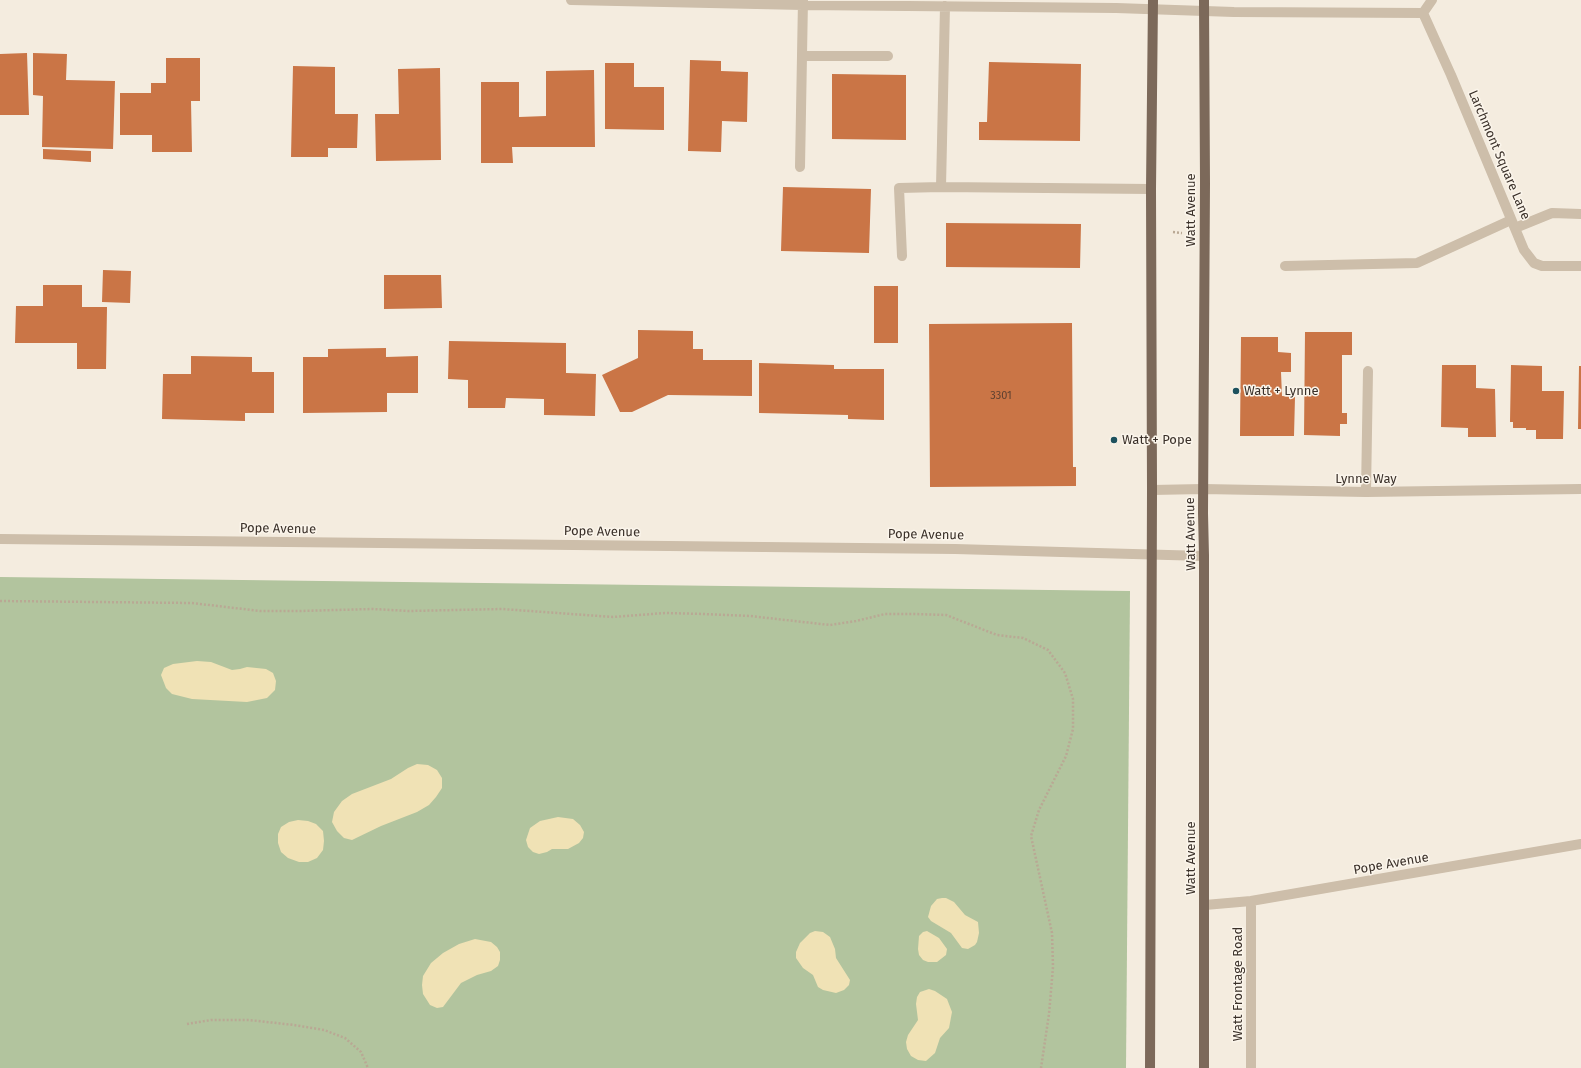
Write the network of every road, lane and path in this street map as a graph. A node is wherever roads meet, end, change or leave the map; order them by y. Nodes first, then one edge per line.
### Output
1 (570, 0) edge
2 (1204, 0) edge
3 (1432, 0) edge
4 (803, 2) edge
5 (1153, 4) edge
6 (945, 6) junction
7 (1204, 11) junction
8 (1423, 13) junction
9 (802, 56) junction
10 (888, 56) dead end
11 (800, 167) dead end
12 (941, 187) junction
13 (1150, 189) junction
14 (1581, 214) edge
15 (1513, 224) junction
16 (1173, 232) dead end
17 (1182, 232) dead end
18 (902, 256) dead end
19 (1285, 266) dead end
20 (1581, 266) edge
21 (1368, 371) dead end
22 (1203, 489) junction
23 (1152, 490) junction
24 (1581, 490) edge
25 (1366, 492) junction
26 (0, 539) edge
27 (1150, 554) junction
28 (1204, 556) junction
29 (0, 601) edge
30 (1581, 844) edge
31 (1251, 901) junction
32 (1205, 905) junction
33 (187, 1024) dead end
34 (368, 1068) edge
35 (1041, 1068) edge
36 (1150, 1068) edge
37 (1204, 1068) edge
38 (1251, 1068) edge

1 - 4 street
2 - 7 main road, Watt Avenue
3 - 8 street
4 - 6 street
4 - 9 street
5 - 6 street
5 - 7 street
5 - 13 main road
6 - 12 street
7 - 8 street
7 - 22 main road, Watt Avenue
8 - 15 street, Larchmont Square Lane
9 - 10 street
9 - 11 street
12 - 13 street
12 - 18 street
13 - 23 main road
14 - 15 street
15 - 19 street
15 - 20 street, Larchmont Square Lane
16 - 17 path
21 - 25 street
22 - 23 street, Lynne Way
22 - 25 street, Lynne Way
22 - 28 main road, Watt Avenue
23 - 27 main road
24 - 25 street, Lynne Way
26 - 27 street, Pope Avenue
27 - 28 street, Pope Avenue
27 - 36 main road
28 - 32 main road, Watt Avenue
29 - 35 path
30 - 31 street, Pope Avenue
31 - 32 street, Pope Avenue
31 - 38 street, Watt Frontage Road
32 - 37 main road, Watt Avenue
33 - 34 path

